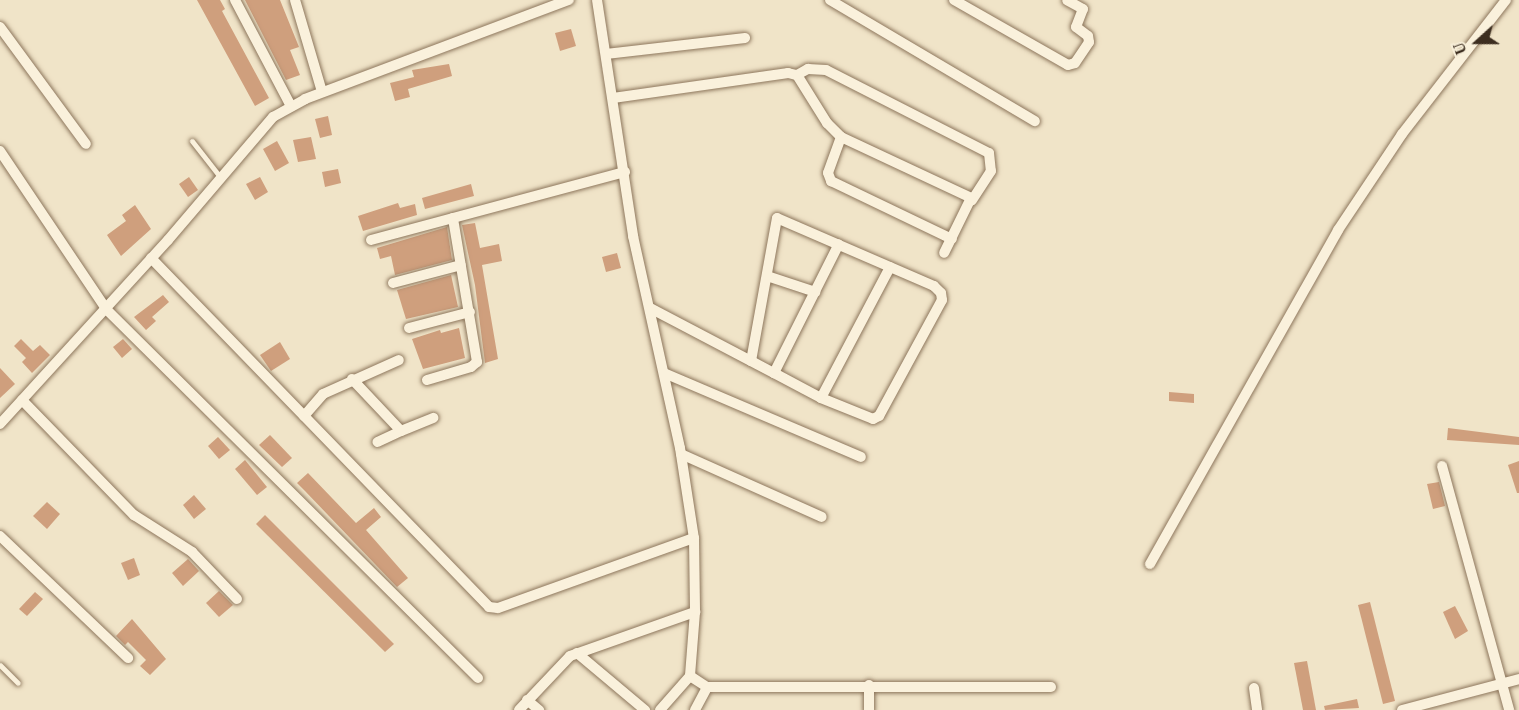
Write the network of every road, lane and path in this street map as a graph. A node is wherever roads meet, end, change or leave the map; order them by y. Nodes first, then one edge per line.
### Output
1 (235, 0) edge
2 (295, 0) edge
3 (569, 0) edge
4 (597, 0) edge
5 (830, 0) edge
6 (954, 0) edge
7 (1067, 0) edge
8 (1506, 0) edge
9 (0, 27) edge
10 (745, 38) dead end
11 (606, 54) junction
12 (797, 75) junction
13 (322, 92) junction
14 (613, 98) junction
15 (291, 106) junction
16 (1035, 121) dead end
17 (841, 137) junction
18 (192, 141) dead end
19 (86, 144) dead end
20 (0, 151) edge
21 (625, 172) junction
22 (221, 178) junction
23 (972, 200) junction
24 (453, 218) junction
25 (952, 239) junction
26 (371, 240) dead end
27 (839, 244) junction
28 (944, 253) dead end
29 (151, 258) junction
30 (461, 265) junction
31 (890, 267) junction
32 (767, 276) junction
33 (393, 283) dead end
34 (815, 292) junction
35 (650, 308) junction
36 (106, 309) junction
37 (470, 312) junction
38 (409, 328) dead end
39 (399, 360) dead end
40 (751, 361) junction
41 (664, 373) junction
42 (774, 373) junction
43 (352, 379) junction
44 (427, 380) dead end
45 (821, 398) junction
46 (22, 400) junction
47 (304, 416) junction
48 (433, 418) dead end
49 (0, 424) edge
50 (401, 431) junction
51 (377, 442) dead end
52 (681, 454) junction
53 (861, 457) dead end
54 (1442, 466) dead end
55 (822, 517) dead end
56 (0, 536) edge
57 (694, 537) junction
58 (1150, 564) dead end
59 (237, 599) dead end
60 (695, 612) junction
61 (577, 653) junction
62 (128, 658) dead end
63 (0, 665) edge
64 (690, 676) junction
65 (478, 678) dead end
66 (1519, 679) edge
67 (18, 683) dead end
68 (1502, 683) junction
69 (869, 685) junction
70 (707, 687) junction
71 (1051, 687) dead end
72 (1254, 688) dead end
73 (527, 700) junction
74 (519, 710) edge
75 (539, 710) edge
76 (645, 710) edge
77 (660, 710) edge
78 (695, 710) edge
79 (868, 710) edge
80 (1257, 710) edge
81 (1402, 710) edge
82 (1509, 710) edge

1 - 15 street
2 - 13 street
3 - 13 street
4 - 11 street
5 - 16 street
6 - 7 street
8 - 58 street
9 - 19 street
10 - 11 street
11 - 14 street
12 - 14 street
12 - 17 street
12 - 23 street
13 - 15 street
14 - 21 street
15 - 22 street
17 - 23 street
17 - 25 street
18 - 22 lane
20 - 36 street
21 - 24 street
21 - 35 street
22 - 29 street
23 - 25 street
24 - 26 street
24 - 30 street
25 - 28 street
27 - 31 street
27 - 32 street
27 - 34 street
29 - 36 street
29 - 47 street
30 - 33 street
30 - 37 street
31 - 45 street
31 - 45 street
32 - 34 street
32 - 40 street
34 - 42 street
35 - 40 street
35 - 41 street
36 - 46 street
36 - 65 street
37 - 38 street
37 - 44 street
39 - 43 street
40 - 42 street
41 - 52 street
41 - 53 street
42 - 45 street
43 - 47 street
43 - 50 street
46 - 49 street
46 - 59 street
47 - 57 street
48 - 50 street
50 - 51 street
52 - 55 street
52 - 57 street
54 - 68 street
56 - 62 street
57 - 60 street
60 - 61 street
60 - 64 street
61 - 73 street
61 - 76 street
63 - 67 lane
64 - 70 street
64 - 77 street
66 - 68 street
68 - 81 street
68 - 82 street
69 - 70 street
69 - 71 street
69 - 79 street
70 - 78 street
72 - 80 street
73 - 74 street
73 - 75 street

